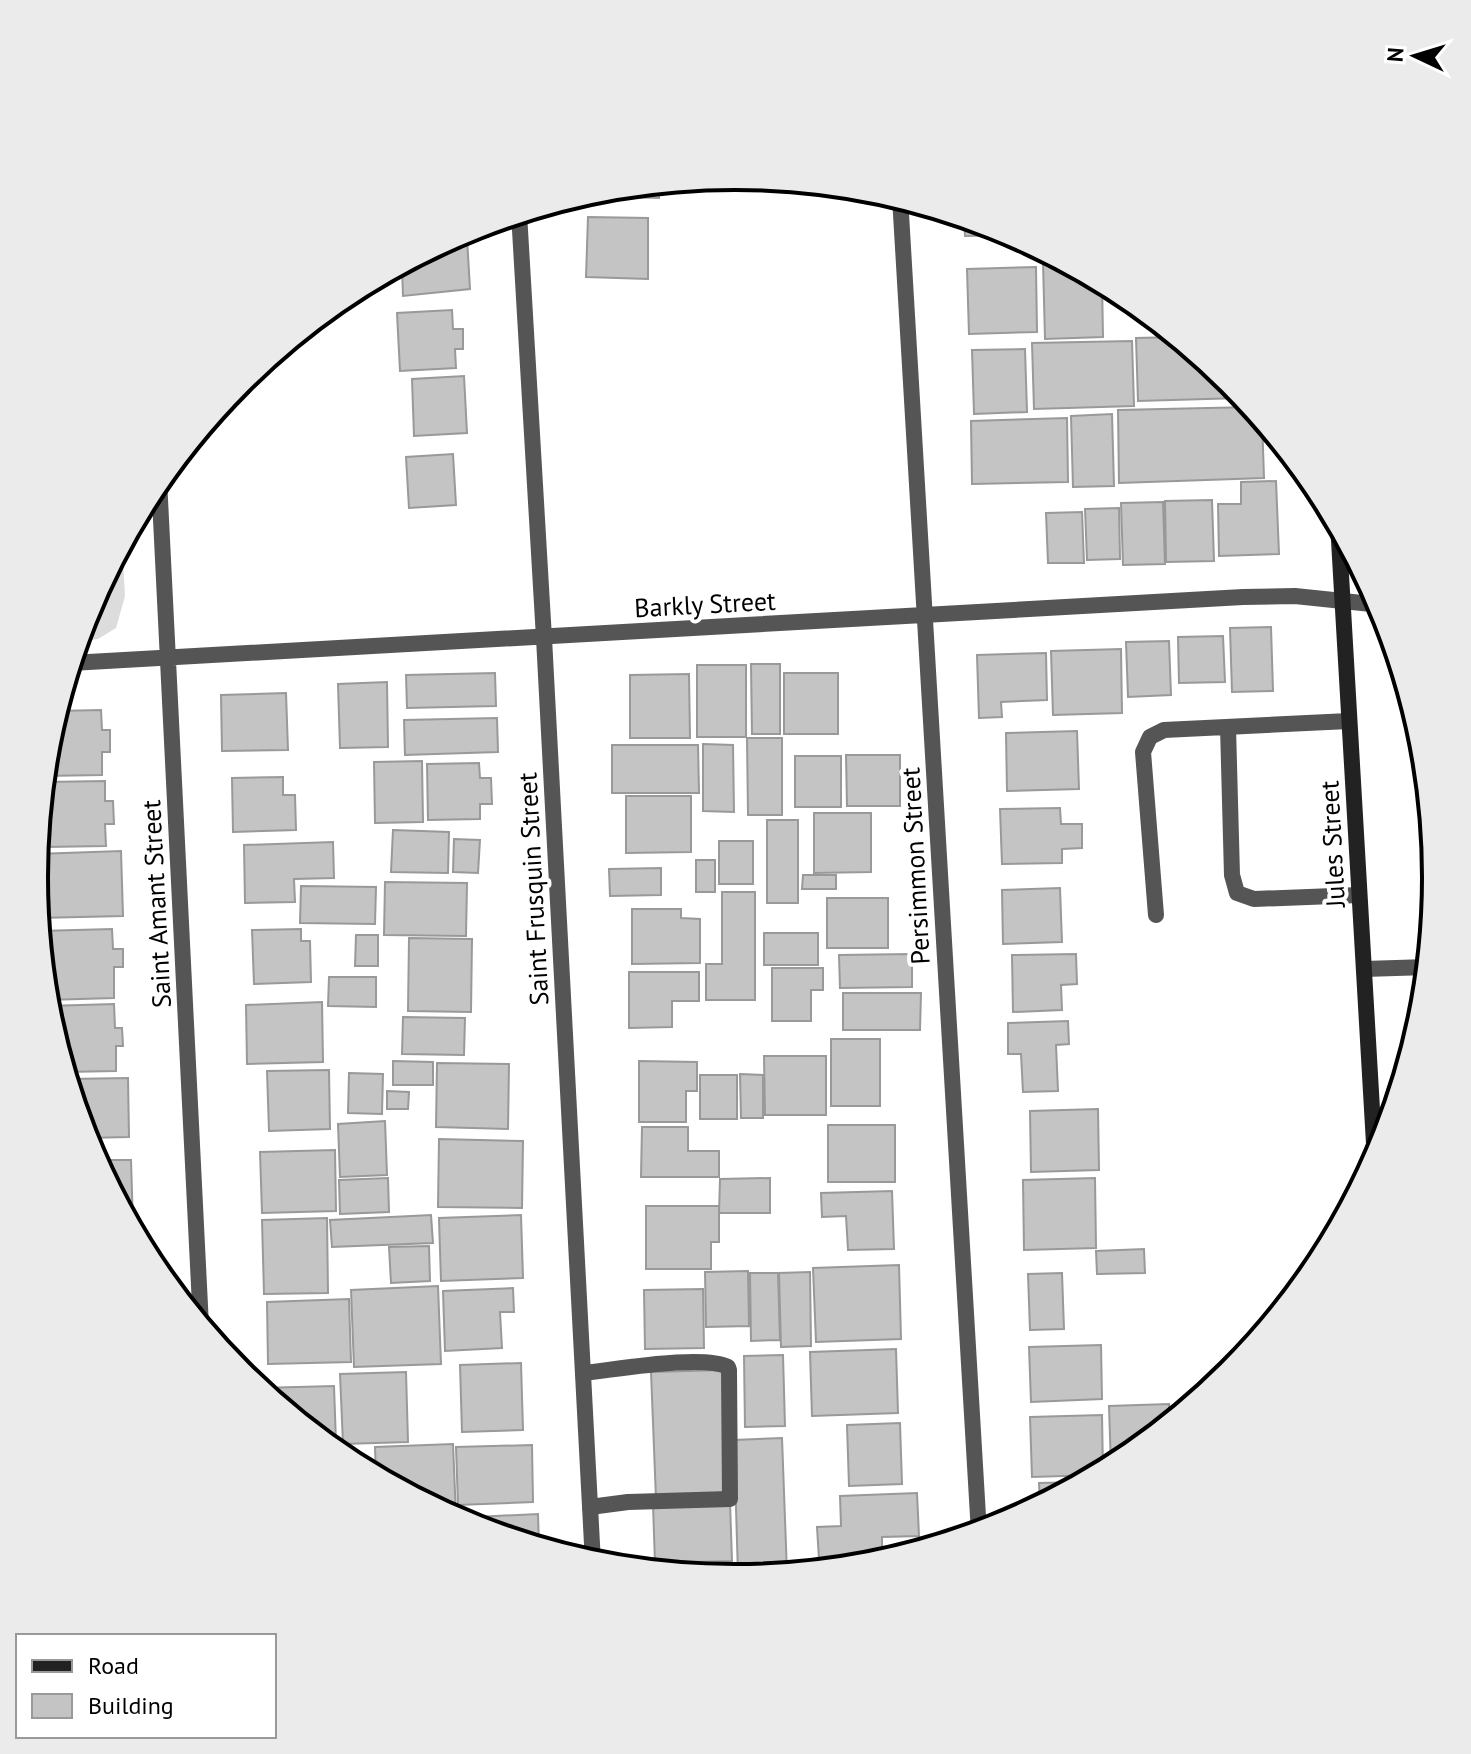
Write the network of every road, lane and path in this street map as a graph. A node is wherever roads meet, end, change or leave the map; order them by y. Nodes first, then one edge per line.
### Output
1 (901, 210) edge
2 (520, 225) edge
3 (160, 501) edge
4 (1339, 549) edge
5 (1342, 599) junction
6 (1366, 603) edge
7 (924, 615) junction
8 (544, 638) junction
9 (168, 657) junction
10 (82, 662) edge
11 (1349, 721) junction
12 (1228, 727) junction
13 (1359, 895) junction
14 (1156, 915) dead end
15 (1417, 967) edge
16 (1364, 969) junction
17 (1373, 1134) edge
18 (200, 1308) edge
19 (583, 1373) junction
20 (590, 1507) junction
21 (978, 1520) edge
22 (592, 1549) edge

1 - 7 street, Persimmon Street
2 - 8 street, Saint Frusquin Street
3 - 9 street, Saint Amant Street
4 - 5 main road, Jules Street
5 - 6 street, Barkly Street
5 - 7 street, Barkly Street
5 - 11 main road, Jules Street
7 - 8 street, Barkly Street
7 - 21 street, Persimmon Street
8 - 9 street, Barkly Street
8 - 19 street, Saint Frusquin Street
9 - 10 street, Barkly Street
9 - 18 street, Saint Amant Street
11 - 12 street
11 - 13 main road, Jules Street
12 - 13 street
12 - 14 street
13 - 16 main road, Jules Street
15 - 16 street
16 - 17 main road, Jules Street
19 - 20 street, Saint Frusquin Street
19 - 20 street
20 - 22 street, Saint Frusquin Street

